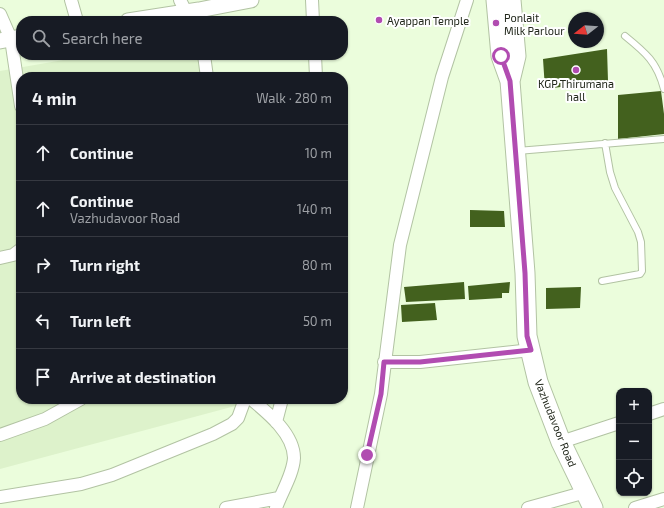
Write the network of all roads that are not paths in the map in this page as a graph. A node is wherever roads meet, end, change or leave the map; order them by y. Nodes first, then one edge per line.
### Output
1 (71, 0) edge
2 (251, 0) edge
3 (312, 0) edge
4 (467, 0) edge
5 (496, 0) edge
6 (511, 0) edge
7 (191, 11) edge
8 (0, 14) edge
9 (76, 16) edge
10 (160, 16) edge
11 (313, 16) edge
12 (625, 36) dead end
13 (8, 37) edge
14 (205, 60) edge
15 (315, 60) edge
16 (206, 72) edge
17 (316, 72) edge
18 (662, 72) edge
19 (16, 79) edge
20 (510, 81) junction
21 (664, 89) edge
22 (664, 139) edge
23 (605, 143) junction
24 (515, 151) junction
25 (16, 253) edge
26 (0, 258) edge
27 (602, 280) dead end
28 (531, 350) junction
29 (384, 362) junction
30 (72, 404) edge
31 (242, 404) edge
32 (256, 404) edge
33 (281, 404) edge
34 (664, 409) edge
35 (652, 413) edge
36 (276, 422) junction
37 (616, 424) edge
38 (0, 435) edge
39 (561, 442) junction
40 (0, 497) edge
41 (664, 499) edge
42 (590, 500) edge
43 (278, 503) edge
44 (226, 508) edge
45 (357, 508) edge
46 (528, 508) edge
47 (635, 508) edge

1 - 9 street
2 - 7 street
3 - 11 street
4 - 29 street
5 - 20 main road
6 - 20 main road, Vazhudavoor Road
7 - 10 street
8 - 13 street
12 - 18 lane
13 - 19 street
14 - 16 street
15 - 17 street
18 - 21 lane
20 - 24 main road, Vazhudavoor Road
22 - 23 lane
23 - 24 lane
23 - 27 lane
24 - 28 main road, Vazhudavoor Road
25 - 26 street
28 - 29 street
28 - 39 main road, Vazhudavoor Road
29 - 45 street
30 - 38 street
31 - 40 street
32 - 36 street
33 - 36 street
34 - 35 street
36 - 43 street
37 - 39 street
39 - 42 main road, Vazhudavoor Road
41 - 47 street
42 - 46 street
43 - 44 street

